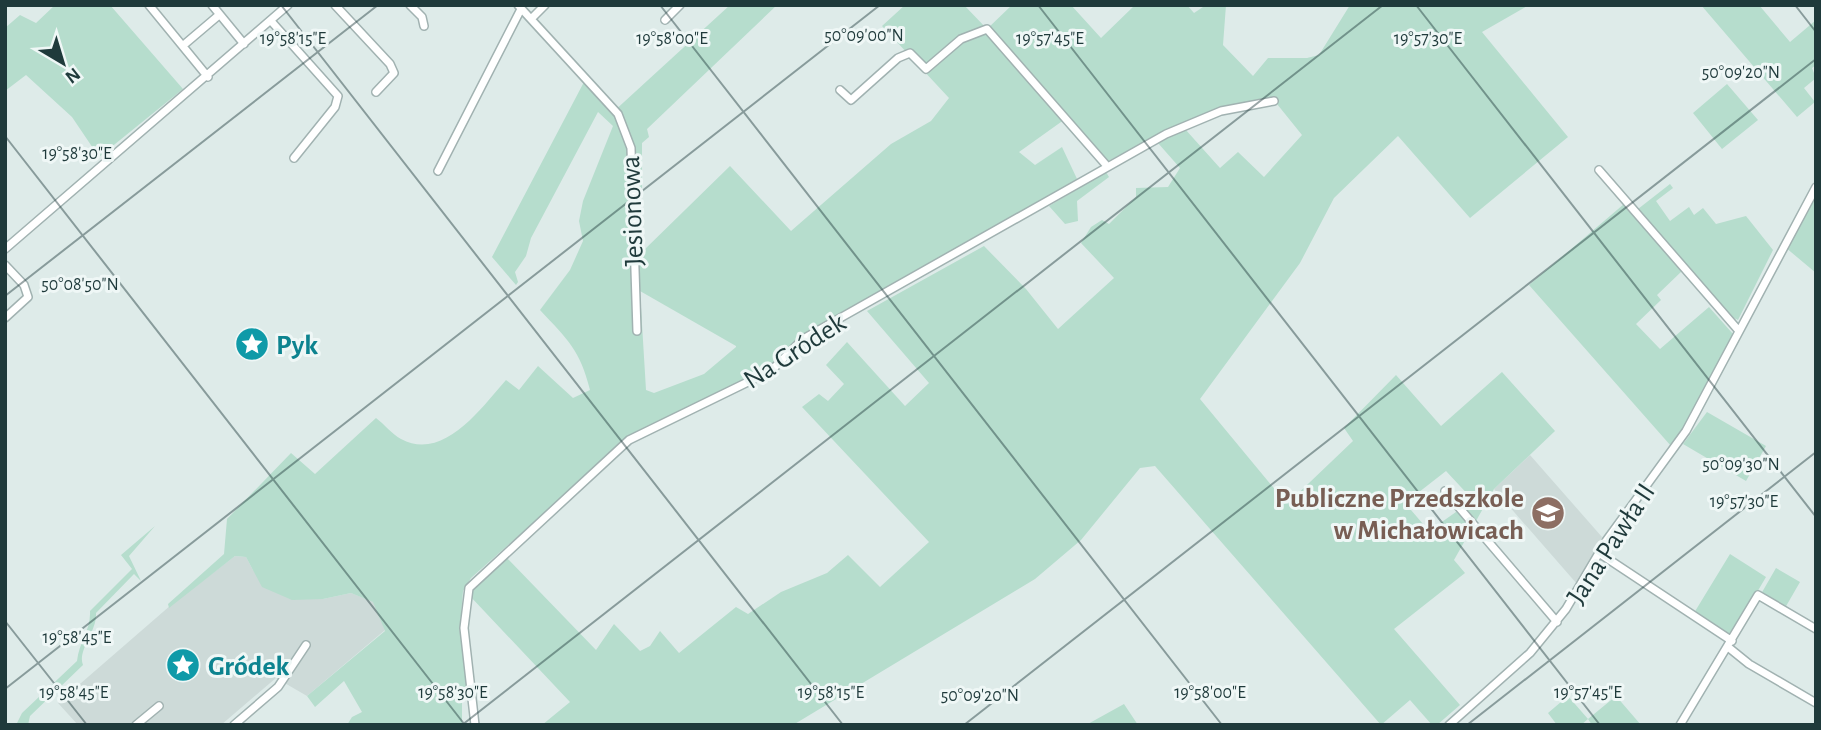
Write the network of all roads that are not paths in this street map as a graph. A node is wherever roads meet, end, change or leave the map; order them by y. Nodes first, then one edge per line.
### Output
1 (149, 5) edge
2 (335, 5) edge
3 (410, 5) edge
4 (545, 5) edge
5 (680, 5) edge
6 (214, 6) edge
7 (284, 7) edge
8 (519, 7) edge
9 (219, 15) junction
10 (531, 19) junction
11 (665, 20) dead end
12 (271, 21) junction
13 (424, 26) dead end
14 (186, 43) dead end
15 (244, 44) junction
16 (208, 77) junction
17 (840, 90) dead end
18 (376, 92) dead end
19 (1274, 101) dead end
20 (294, 158) dead end
21 (1107, 166) junction
22 (438, 170) dead end
23 (1599, 170) dead end
24 (1816, 187) edge
25 (5, 249) edge
26 (5, 265) edge
27 (5, 318) edge
28 (637, 331) dead end
29 (1740, 331) junction
30 (1445, 491) dead end
31 (1599, 554) junction
32 (1557, 622) junction
33 (1816, 629) edge
34 (1730, 644) junction
35 (306, 645) dead end
36 (1816, 703) edge
37 (159, 706) dead end
38 (1452, 724) edge
39 (136, 725) edge
40 (234, 725) edge
41 (475, 725) edge
42 (1679, 725) edge

1 - 16 street
2 - 18 street
3 - 13 street
4 - 10 street
5 - 11 street
6 - 9 street
7 - 12 street
8 - 10 street, Jesionowa
8 - 22 street
9 - 14 street
9 - 15 street
10 - 28 street, Jesionowa
12 - 15 street
12 - 20 street
15 - 16 street
16 - 25 street
17 - 21 street
19 - 21 street, Na Gródek
21 - 41 street, Na Gródek
23 - 29 street
24 - 29 street, Jana Pawła II
26 - 27 street
29 - 31 street, Jana Pawła II
30 - 32 street
31 - 32 street, Jana Pawła II
31 - 34 street
32 - 38 street, Jana Pawła II
33 - 34 street
34 - 36 street
34 - 42 street
35 - 40 street
37 - 39 street

